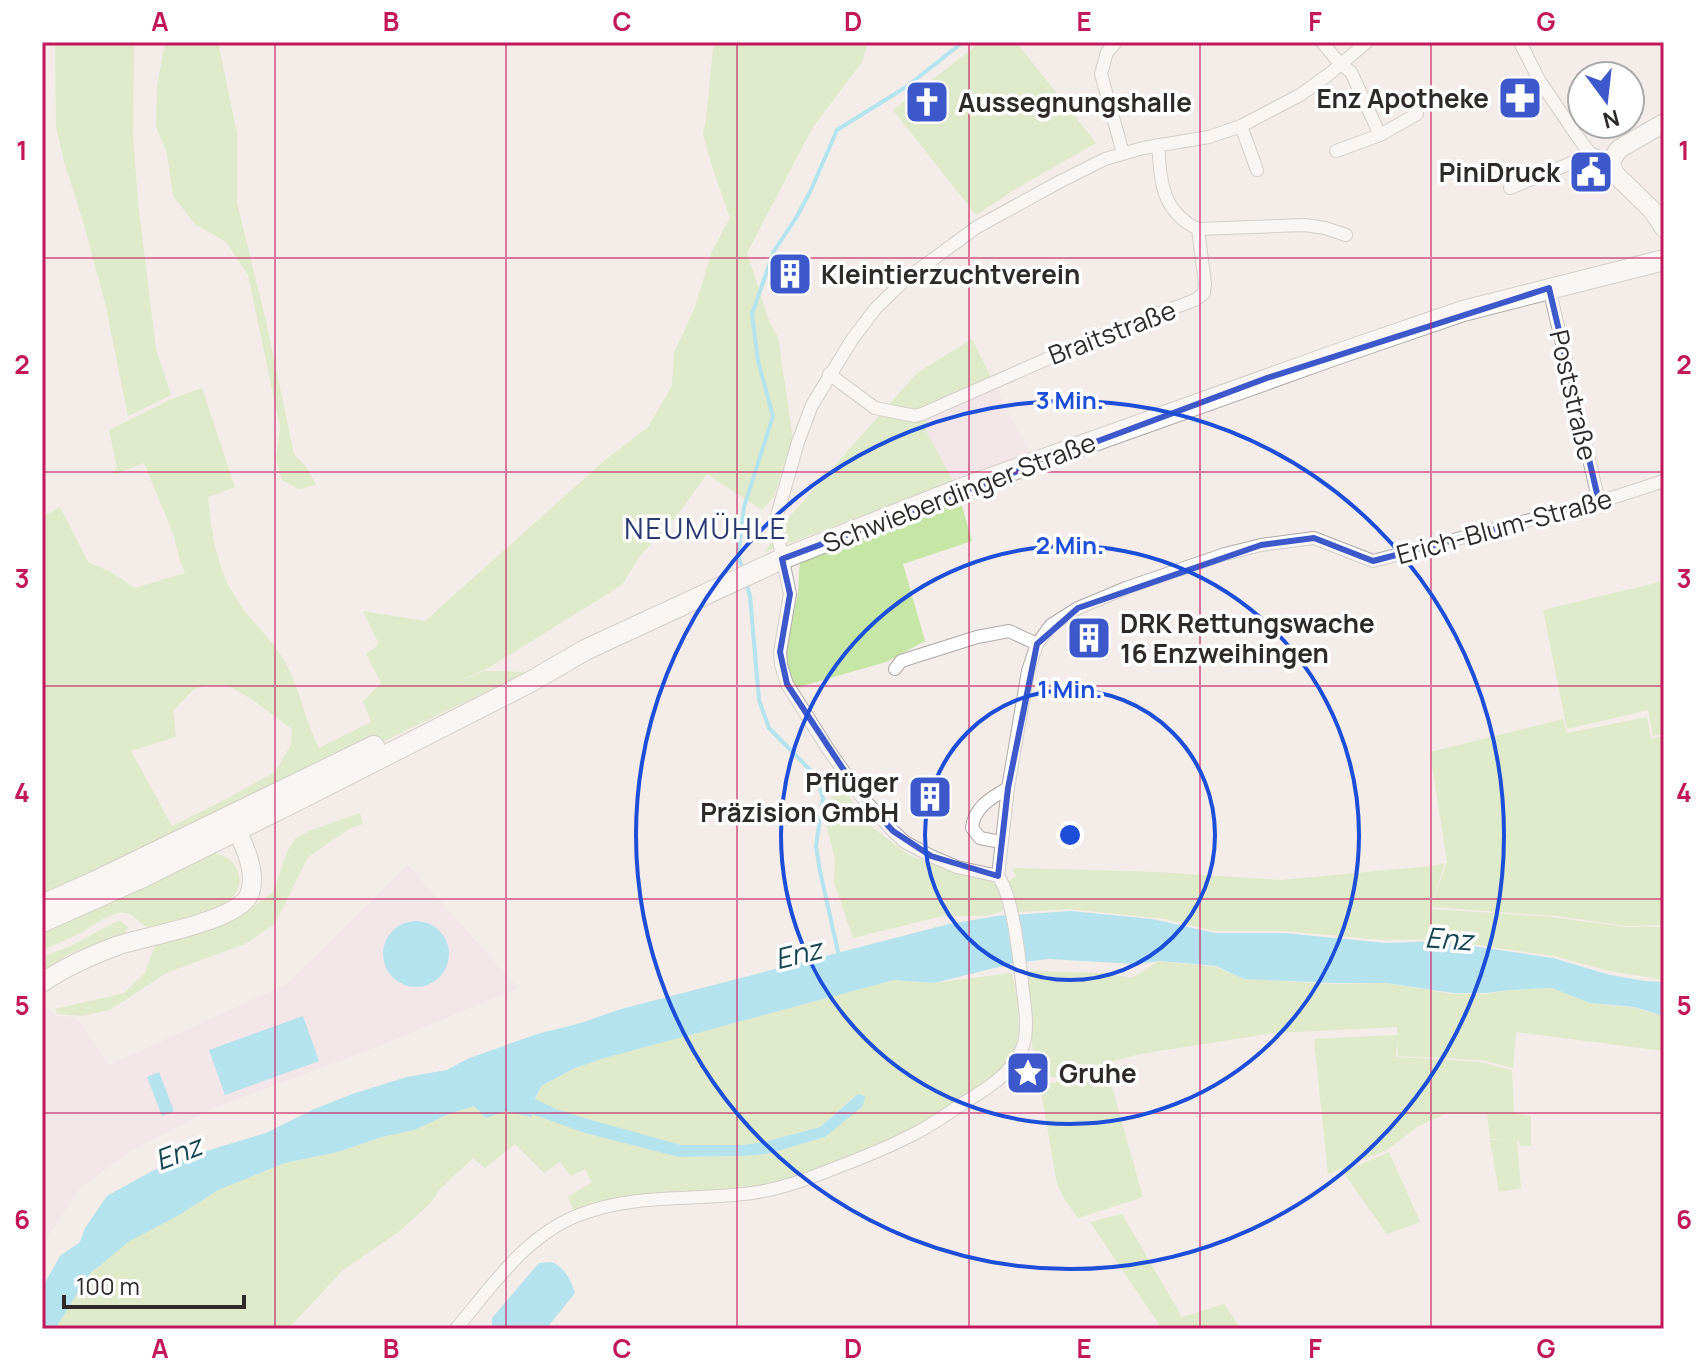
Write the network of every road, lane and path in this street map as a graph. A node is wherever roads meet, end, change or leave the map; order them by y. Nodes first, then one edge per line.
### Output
1 (1116, 42) edge
2 (1322, 42) edge
3 (1367, 42) edge
4 (1520, 42) edge
5 (1340, 64) junction
6 (1417, 114) dead end
7 (1664, 123) edge
8 (1241, 126) junction
9 (1380, 135) junction
10 (1158, 145) junction
11 (1336, 151) dead end
12 (1123, 153) junction
13 (1590, 153) junction
14 (1610, 162) junction
15 (1257, 170) dead end
16 (1510, 188) dead end
17 (1664, 228) edge
18 (1198, 229) junction
19 (1346, 235) dead end
20 (1664, 260) edge
21 (1549, 288) junction
22 (829, 374) junction
23 (1664, 481) edge
24 (1599, 502) junction
25 (782, 559) junction
26 (1037, 644) junction
27 (895, 669) dead end
28 (1008, 788) junction
29 (240, 817) junction
30 (1001, 842) junction
31 (998, 876) junction
32 (42, 905) edge
33 (42, 922) edge
34 (42, 983) edge
35 (456, 1329) edge

1 - 12 street
2 - 5 street
3 - 5 street
4 - 13 street
5 - 8 street
5 - 9 street
6 - 9 street
7 - 14 street
8 - 10 street
8 - 15 street
9 - 11 street
10 - 12 street
10 - 18 street
12 - 22 street
13 - 14 street
13 - 16 street
14 - 17 street
18 - 19 street
18 - 22 street, Braitstraße
20 - 21 main road, Schwieberdinger Straße
21 - 24 street, Poststraße
21 - 25 main road, Schwieberdinger Straße
22 - 25 street
23 - 24 street, Erich-Blum-Straße
24 - 26 street, Erich-Blum-Straße
25 - 29 main road, Schwieberdinger Straße
25 - 31 street
26 - 27 street
26 - 28 street, Erich-Blum-Straße
28 - 30 street, Erich-Blum-Straße
28 - 30 street
29 - 32 main road
29 - 33 main road, Schwieberdinger Straße
29 - 34 street
30 - 31 street, Erich-Blum-Straße
31 - 35 street

